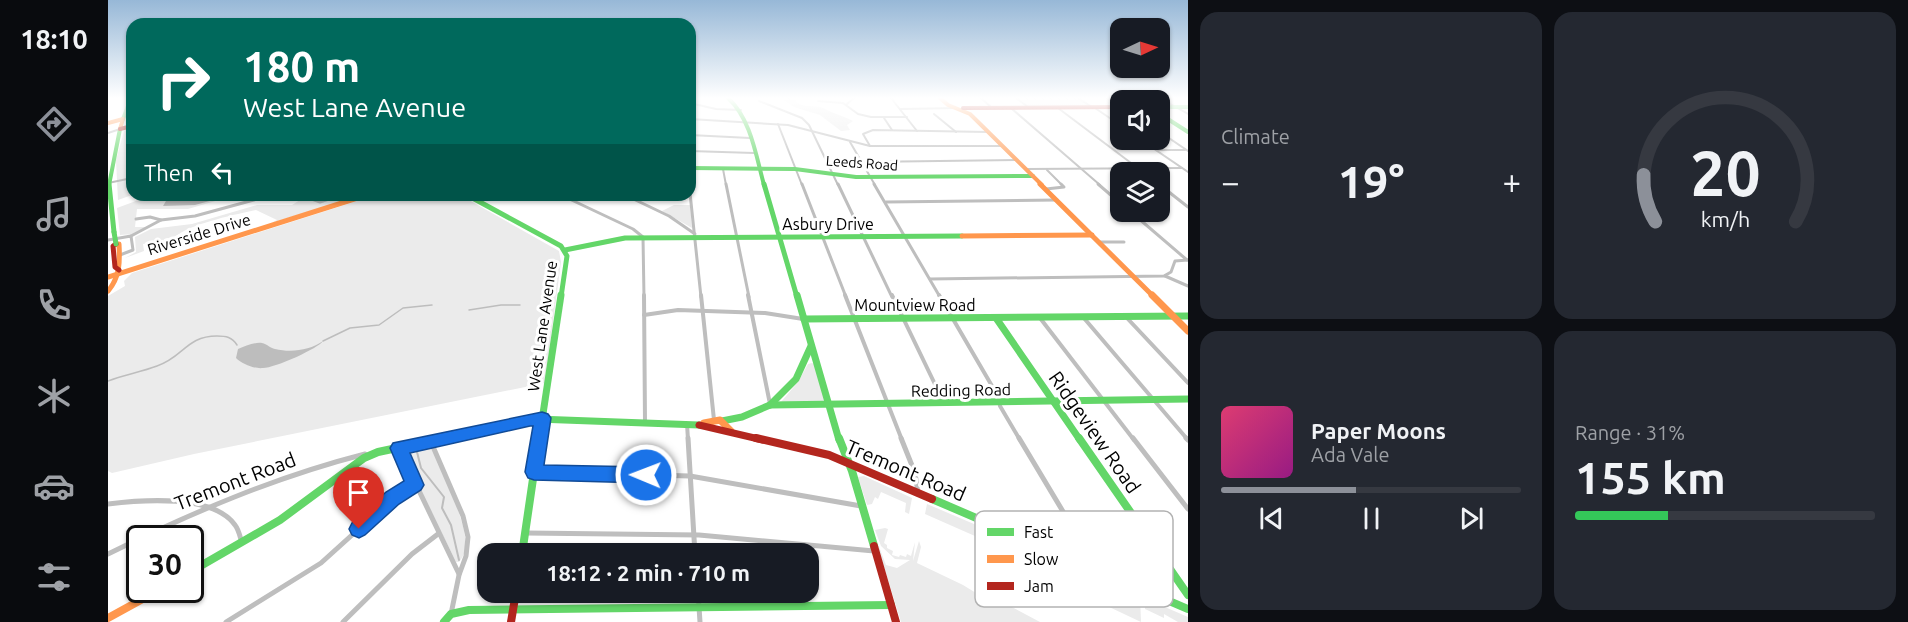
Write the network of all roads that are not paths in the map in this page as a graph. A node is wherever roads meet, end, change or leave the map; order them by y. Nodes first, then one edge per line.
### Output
1 (747, 127) edge
2 (779, 127) edge
3 (795, 127) edge
4 (809, 127) edge
5 (890, 127) edge
6 (914, 127) edge
7 (952, 127) edge
8 (983, 127) edge
9 (1033, 127) edge
10 (1083, 127) edge
11 (126, 128) edge
12 (120, 129) junction
13 (811, 130) junction
14 (892, 130) junction
15 (917, 131) junction
16 (957, 132) junction
17 (988, 132) junction
18 (108, 133) edge
19 (696, 135) edge
20 (750, 138) junction
21 (1170, 139) edge
22 (850, 142) junction
23 (870, 146) junction
24 (1002, 146) junction
25 (1155, 150) edge
26 (1170, 150) edge
27 (1187, 150) edge
28 (696, 151) edge
29 (754, 153) junction
30 (1016, 160) junction
31 (861, 162) junction
32 (1129, 162) edge
33 (696, 168) edge
34 (1170, 168) edge
35 (1182, 168) junction
36 (723, 169) junction
37 (759, 169) junction
38 (795, 169) junction
39 (1026, 169) junction
40 (1047, 169) junction
41 (1081, 169) junction
42 (1110, 169) edge
43 (1188, 172) edge
44 (833, 175) junction
45 (1033, 176) junction
46 (871, 178) junction
47 (126, 179) edge
48 (109, 183) edge
49 (1046, 189) junction
50 (1170, 193) edge
51 (1110, 194) edge
52 (1057, 200) junction
53 (250, 201) edge
54 (348, 201) edge
55 (478, 201) edge
56 (574, 201) edge
57 (638, 201) edge
58 (691, 201) edge
59 (885, 202) junction
60 (1188, 207) edge
61 (136, 219) dead end
62 (161, 220) junction
63 (1143, 222) edge
64 (131, 236) junction
65 (695, 236) junction
66 (1092, 236) junction
67 (864, 237) junction
68 (905, 237) junction
69 (643, 238) junction
70 (736, 238) junction
71 (779, 238) junction
72 (822, 238) junction
73 (108, 240) edge
74 (1099, 242) junction
75 (1124, 242) dead end
76 (565, 250) junction
77 (114, 255) edge
78 (1188, 260) edge
79 (119, 272) junction
80 (1164, 276) junction
81 (108, 277) edge
82 (1134, 277) junction
83 (929, 279) junction
84 (1188, 286) edge
85 (108, 291) edge
86 (703, 313) junction
87 (752, 313) junction
88 (644, 315) junction
89 (1125, 316) junction
90 (1172, 316) junction
91 (1188, 316) edge
92 (1039, 317) junction
93 (1082, 317) junction
94 (903, 318) junction
95 (952, 318) junction
96 (996, 318) junction
97 (804, 319) junction
98 (854, 319) junction
99 (1188, 331) edge
100 (811, 344) junction
101 (1188, 383) edge
102 (1188, 399) edge
103 (1104, 400) junction
104 (1153, 400) junction
105 (1054, 401) junction
106 (999, 402) junction
107 (944, 403) junction
108 (770, 405) junction
109 (888, 405) junction
110 (829, 406) junction
111 (542, 418) junction
112 (645, 423) junction
113 (687, 424) junction
114 (697, 424) joint
115 (719, 424) junction
116 (1188, 440) edge
117 (431, 441) junction
118 (399, 448) junction
119 (378, 452) junction
120 (343, 460) junction
121 (849, 464) junction
122 (355, 465) junction
123 (534, 472) junction
124 (690, 476) junction
125 (415, 485) junction
126 (918, 493) junction
127 (108, 504) edge
128 (861, 506) junction
129 (205, 508) junction
130 (1188, 509) edge
131 (1064, 511) edge
132 (1130, 511) edge
133 (975, 517) edge
134 (525, 533) junction
135 (438, 534) junction
136 (694, 534) junction
137 (524, 543) edge
138 (694, 543) edge
139 (242, 544) junction
140 (875, 551) junction
141 (108, 554) edge
142 (204, 564) edge
143 (1173, 573) edge
144 (459, 575) junction
145 (1188, 595) edge
146 (1173, 602) edge
147 (135, 603) edge
148 (514, 603) edge
149 (699, 603) edge
150 (891, 605) junction
151 (699, 607) junction
152 (513, 609) junction
153 (1188, 609) edge
154 (451, 614) junction
155 (108, 618) edge
156 (226, 622) edge
157 (344, 622) edge
158 (444, 622) edge
159 (511, 622) edge
160 (700, 622) edge
161 (896, 622) edge

1 - 20 street
2 - 38 street
3 - 13 street
4 - 13 street
5 - 14 street
6 - 15 street
7 - 16 street
8 - 17 street
9 - 41 street
10 - 32 street
11 - 12 street
12 - 18 street
12 - 48 street
13 - 22 street
13 - 44 street
14 - 15 street
14 - 23 street
15 - 16 street
16 - 17 street
17 - 24 street
19 - 20 street
20 - 29 street
21 - 27 street
22 - 23 street
22 - 31 street
23 - 24 street
24 - 30 street
25 - 35 street
26 - 27 street
28 - 29 street
29 - 37 street
30 - 31 street
30 - 39 street
31 - 46 street
33 - 36 street, Leeds Road
34 - 35 street
35 - 43 street
36 - 37 street, Leeds Road
36 - 70 street
37 - 38 street, Leeds Road
37 - 71 street
38 - 44 street, Leeds Road
38 - 72 street
39 - 40 street
39 - 45 street
40 - 41 street
40 - 49 street
41 - 42 street
41 - 51 street
44 - 46 street, Leeds Road
44 - 67 street
45 - 46 street, Leeds Road
45 - 49 street
46 - 59 street
47 - 48 street
48 - 77 street, bridge
49 - 52 street
50 - 60 street
52 - 59 street
52 - 66 street
53 - 62 street
54 - 79 street, Riverside Drive
55 - 76 street, West Lane Avenue
56 - 69 street
57 - 65 street
58 - 65 street
59 - 68 street
61 - 62 street
62 - 64 street
63 - 78 street
64 - 73 street
64 - 77 street
65 - 69 street, Asbury Drive
65 - 70 street, Asbury Drive
65 - 86 street
66 - 68 street, Asbury Drive
66 - 74 street
67 - 68 street, Asbury Drive
67 - 72 street, Asbury Drive
67 - 94 street
68 - 83 street
69 - 76 street, Asbury Drive
69 - 88 street
70 - 71 street, Asbury Drive
70 - 87 street
71 - 72 street, Asbury Drive
71 - 97 street
72 - 98 street
74 - 75 street
74 - 82 street
76 - 111 street, West Lane Avenue
77 - 79 street
78 - 80 street
79 - 81 street, Riverside Drive
79 - 85 street
80 - 82 street
80 - 84 street
82 - 83 street
82 - 90 street
83 - 95 street
86 - 87 street, Mountview Road
86 - 88 street, Mountview Road
86 - 115 street
87 - 97 street, Mountview Road
87 - 108 street
88 - 112 street
89 - 90 street, Mountview Road
89 - 93 street, Mountview Road
89 - 101 street
90 - 91 street, Mountview Road
90 - 99 street
92 - 93 street, Mountview Road
92 - 96 street, Mountview Road
92 - 103 street
93 - 104 street
94 - 95 street, Mountview Road
94 - 98 street, Mountview Road
94 - 107 street
95 - 96 street, Mountview Road
95 - 106 street
96 - 105 street, Ridgeview Road
97 - 98 street, Mountview Road
97 - 100 street
98 - 109 street
100 - 108 street
100 - 110 street
102 - 104 street, Redding Road
103 - 104 street, Redding Road
103 - 105 street, Redding Road
103 - 130 street
104 - 116 street
105 - 106 street, Redding Road
105 - 132 street, Ridgeview Road
106 - 107 street, Redding Road
106 - 131 street
107 - 109 street, Redding Road
108 - 110 street, Redding Road
108 - 115 street, Redding Road
109 - 110 street, Redding Road
109 - 126 street
110 - 121 street
111 - 112 street, Tremont Road
111 - 117 street, Tremont Road
111 - 123 street, West Lane Avenue
112 - 113 street, Tremont Road
113 - 114 street, Tremont Road
113 - 124 street
114 - 115 street, Redding Road
115 - 121 street, Tremont Road
117 - 118 street, Tremont Road
117 - 144 street
118 - 119 street, Tremont Road
118 - 125 street
119 - 120 street, Tremont Road
119 - 122 street
120 - 122 street
120 - 129 street, Tremont Road
121 - 126 street, Tremont Road
121 - 128 street
122 - 139 street
123 - 124 street
123 - 134 street, West Lane Avenue
124 - 128 street
124 - 136 street
125 - 135 street
125 - 156 street
126 - 133 street, Tremont Road
127 - 129 street
128 - 140 street
129 - 139 street
129 - 141 street, Tremont Road
134 - 136 street
134 - 137 street, West Lane Avenue
135 - 144 street
135 - 157 street
136 - 138 street
136 - 140 street
139 - 142 street
140 - 150 street
143 - 145 street, Ridgeview Road
144 - 154 street
146 - 153 street, Tremont Road
147 - 155 street
148 - 152 street
149 - 151 street
150 - 151 street
150 - 161 street
151 - 152 street
151 - 160 street
152 - 154 street
152 - 159 street
154 - 158 street

